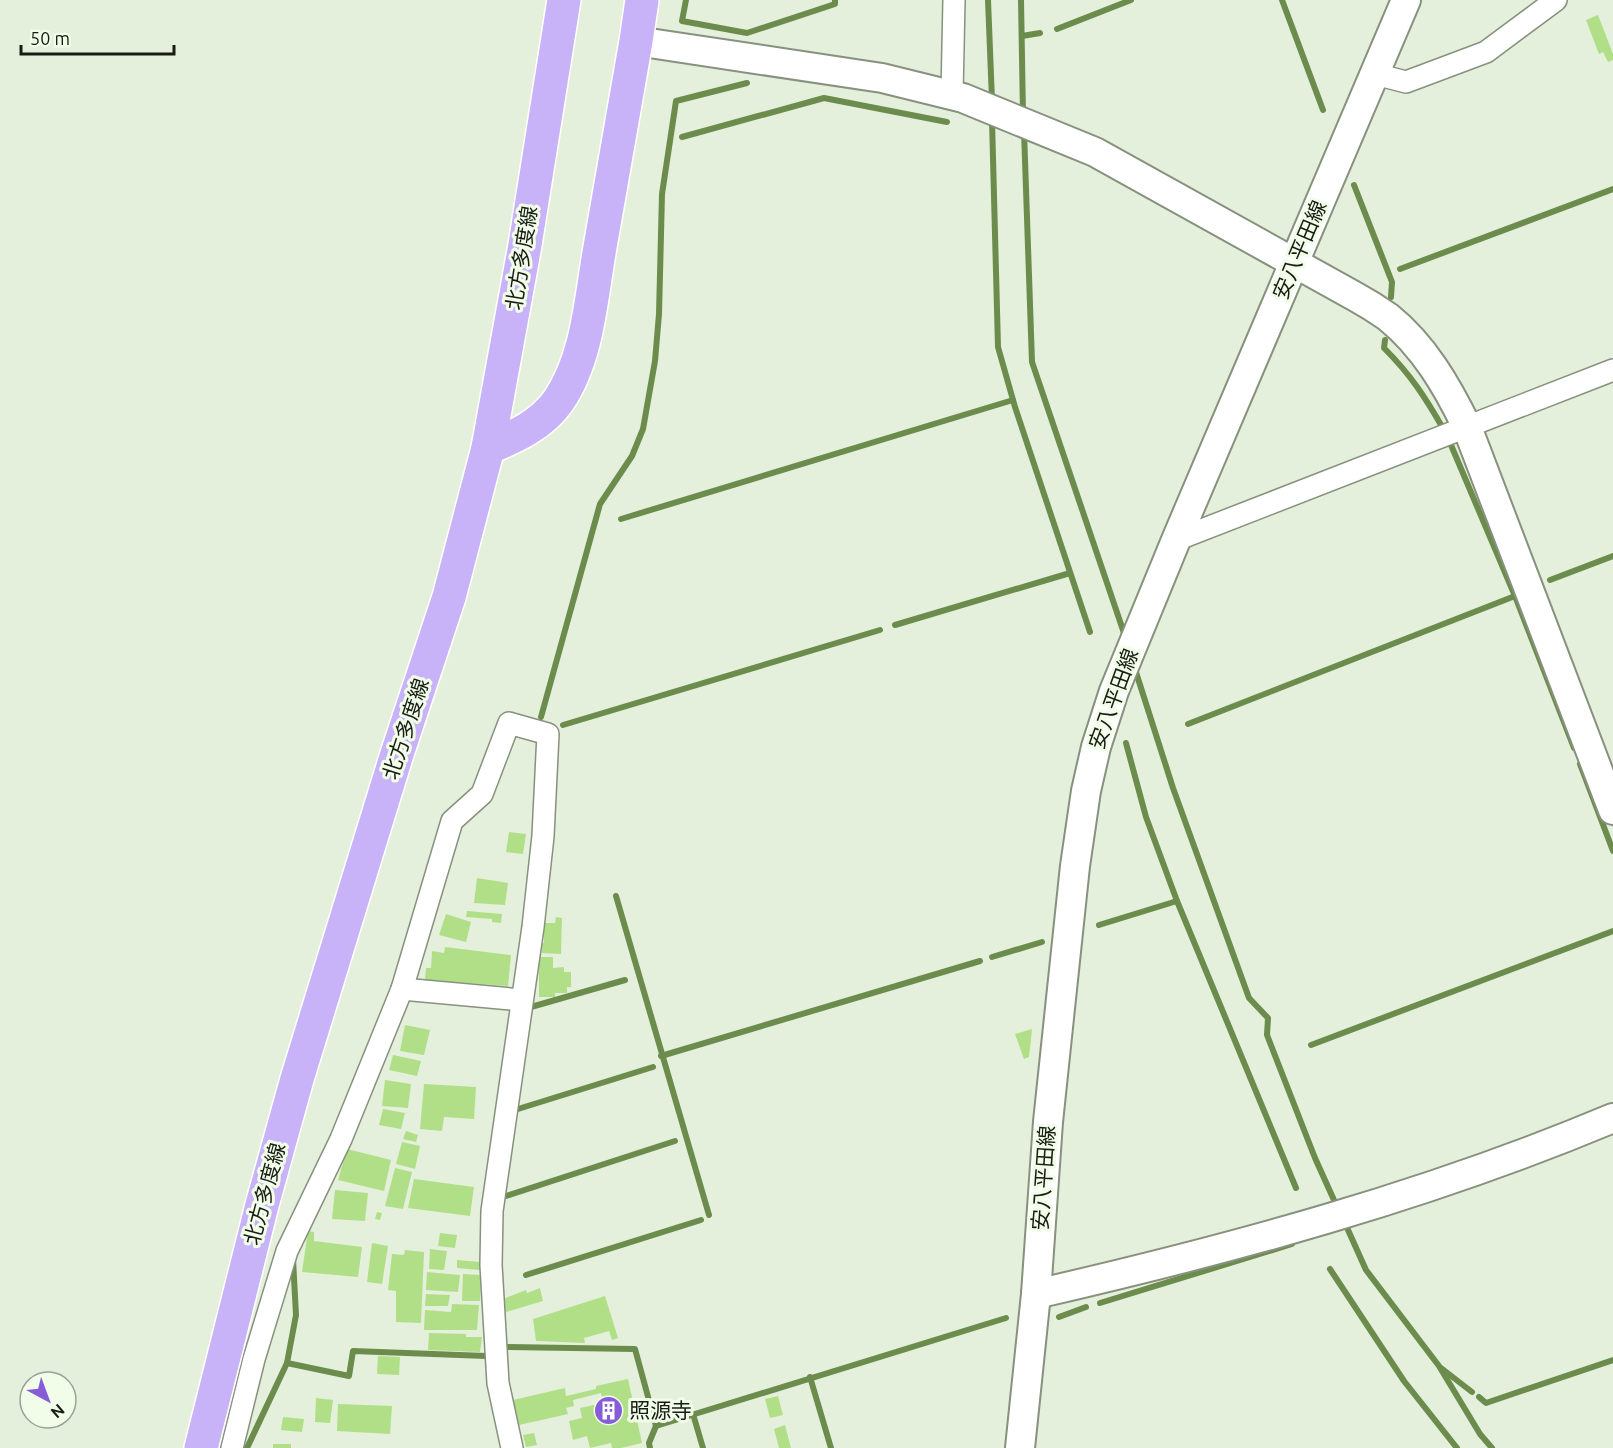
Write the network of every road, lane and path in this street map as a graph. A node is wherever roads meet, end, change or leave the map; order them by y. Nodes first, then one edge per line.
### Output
1 (564, 0) edge
2 (642, 0) edge
3 (954, 0) edge
4 (1406, 0) edge
5 (1556, 0) edge
6 (636, 41) junction
7 (1375, 74) junction
8 (964, 99) junction
9 (1294, 263) junction
10 (1613, 370) edge
11 (1467, 427) junction
12 (488, 448) junction
13 (1176, 540) junction
14 (1613, 810) edge
15 (402, 988) junction
16 (522, 1000) junction
17 (1613, 1118) edge
18 (1036, 1294) junction
19 (201, 1448) edge
20 (232, 1448) edge
21 (512, 1448) edge
22 (1020, 1448) edge

1 - 12 main road, 北方多度線
2 - 6 main road
3 - 8 street
4 - 7 street, 安八平田線
5 - 7 street
6 - 8 street
6 - 12 main road
7 - 9 street, 安八平田線
8 - 9 street
9 - 11 street
9 - 13 street, 安八平田線
10 - 11 street
11 - 13 street
11 - 14 street
12 - 19 main road, 北方多度線
13 - 18 street, 安八平田線
15 - 16 street
15 - 16 street
15 - 20 street
16 - 21 street
17 - 18 street
18 - 22 street, 安八平田線

